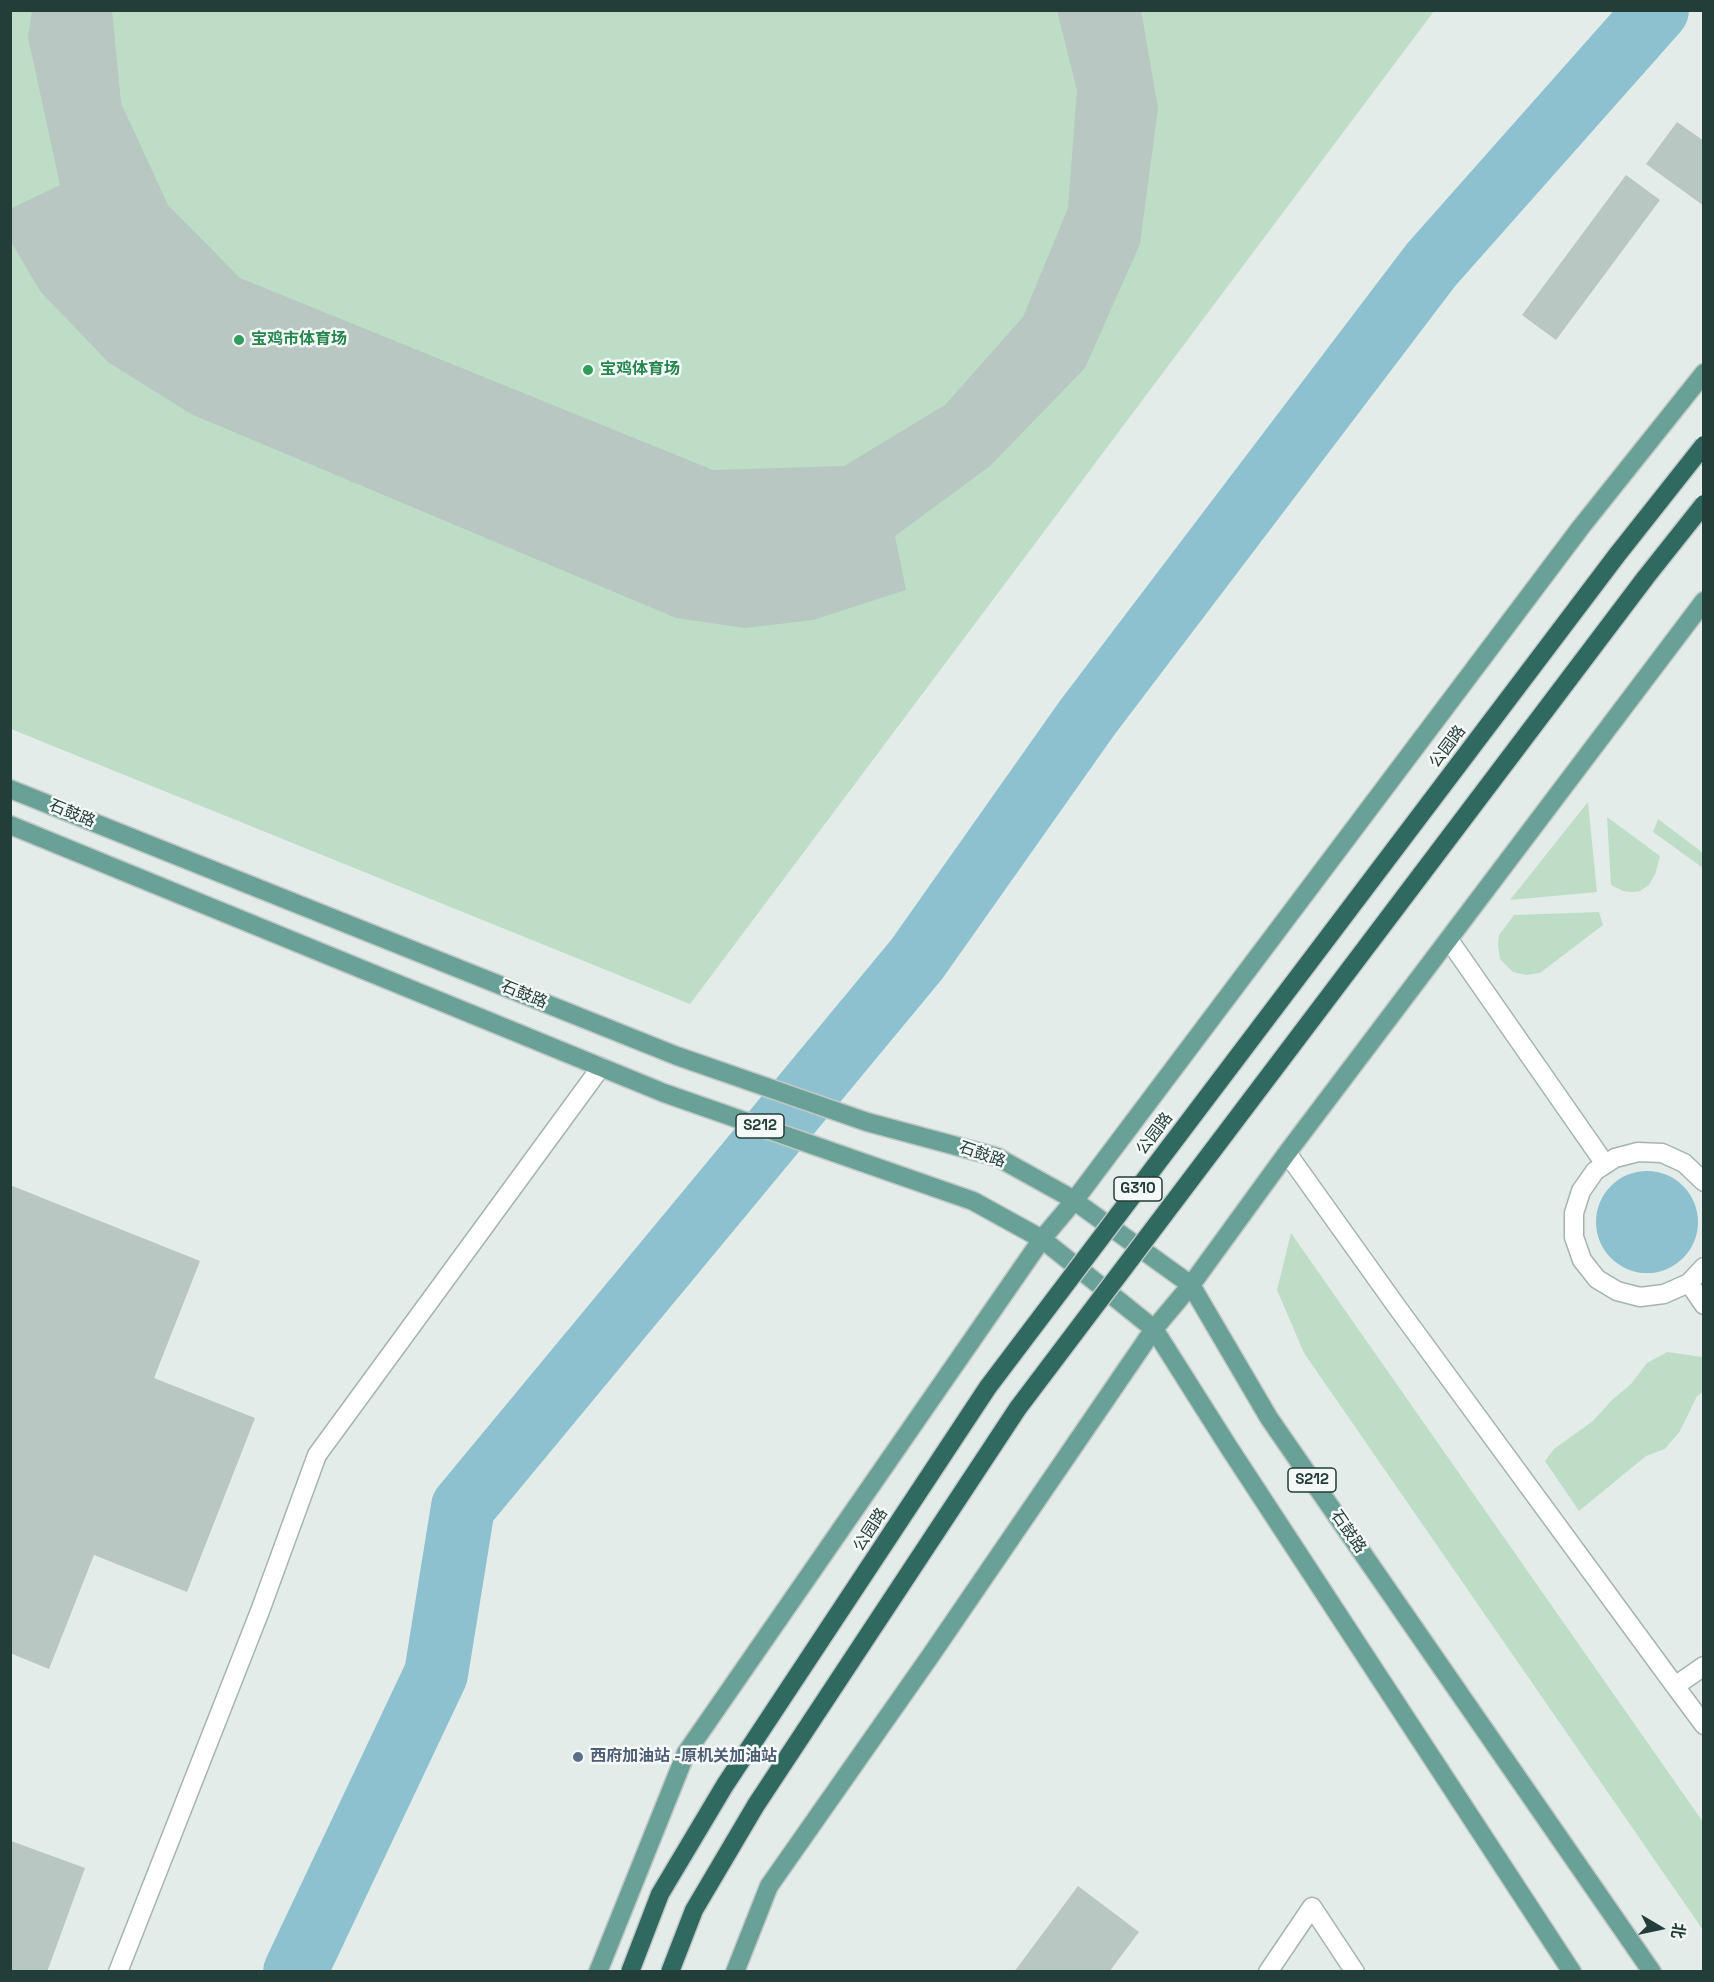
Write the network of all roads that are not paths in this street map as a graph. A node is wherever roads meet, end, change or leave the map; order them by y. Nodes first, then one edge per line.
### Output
1 (1704, 373) edge
2 (1704, 445) edge
3 (1704, 504) edge
4 (1704, 601) edge
5 (10, 789) edge
6 (10, 825) edge
7 (1449, 939) junction
8 (601, 1067) junction
9 (1287, 1153) junction
10 (1605, 1164) junction
11 (1704, 1182) edge
12 (1074, 1201) junction
13 (1042, 1239) junction
14 (1704, 1267) edge
15 (1689, 1283) junction
16 (1191, 1285) junction
17 (1704, 1305) edge
18 (1154, 1329) junction
19 (1704, 1666) edge
20 (1675, 1686) junction
21 (1703, 1724) edge
22 (118, 1971) edge
23 (598, 1971) edge
24 (630, 1971) edge
25 (670, 1971) edge
26 (735, 1971) edge
27 (1268, 1971) edge
28 (1355, 1971) edge
29 (1572, 1971) edge
30 (1652, 1971) edge

1 - 12 main road
2 - 24 highway, 公园路 / G310, bridge
3 - 25 highway, G310, bridge
4 - 7 main road
5 - 12 main road, 石鼓路 / S212
6 - 8 main road, 石鼓路
7 - 9 main road
7 - 10 lane
8 - 13 main road, 石鼓路 / S212
8 - 22 lane
9 - 16 main road
9 - 20 lane
10 - 11 lane
10 - 15 lane
12 - 13 main road
12 - 16 main road, 石鼓路 / S212
13 - 18 main road, 石鼓路 / S212
13 - 23 main road
14 - 15 lane
15 - 17 lane
16 - 18 main road
16 - 30 main road, 石鼓路 / S212
18 - 26 main road
18 - 29 main road, 石鼓路 / S212
19 - 20 lane
20 - 21 lane
27 - 28 lane

